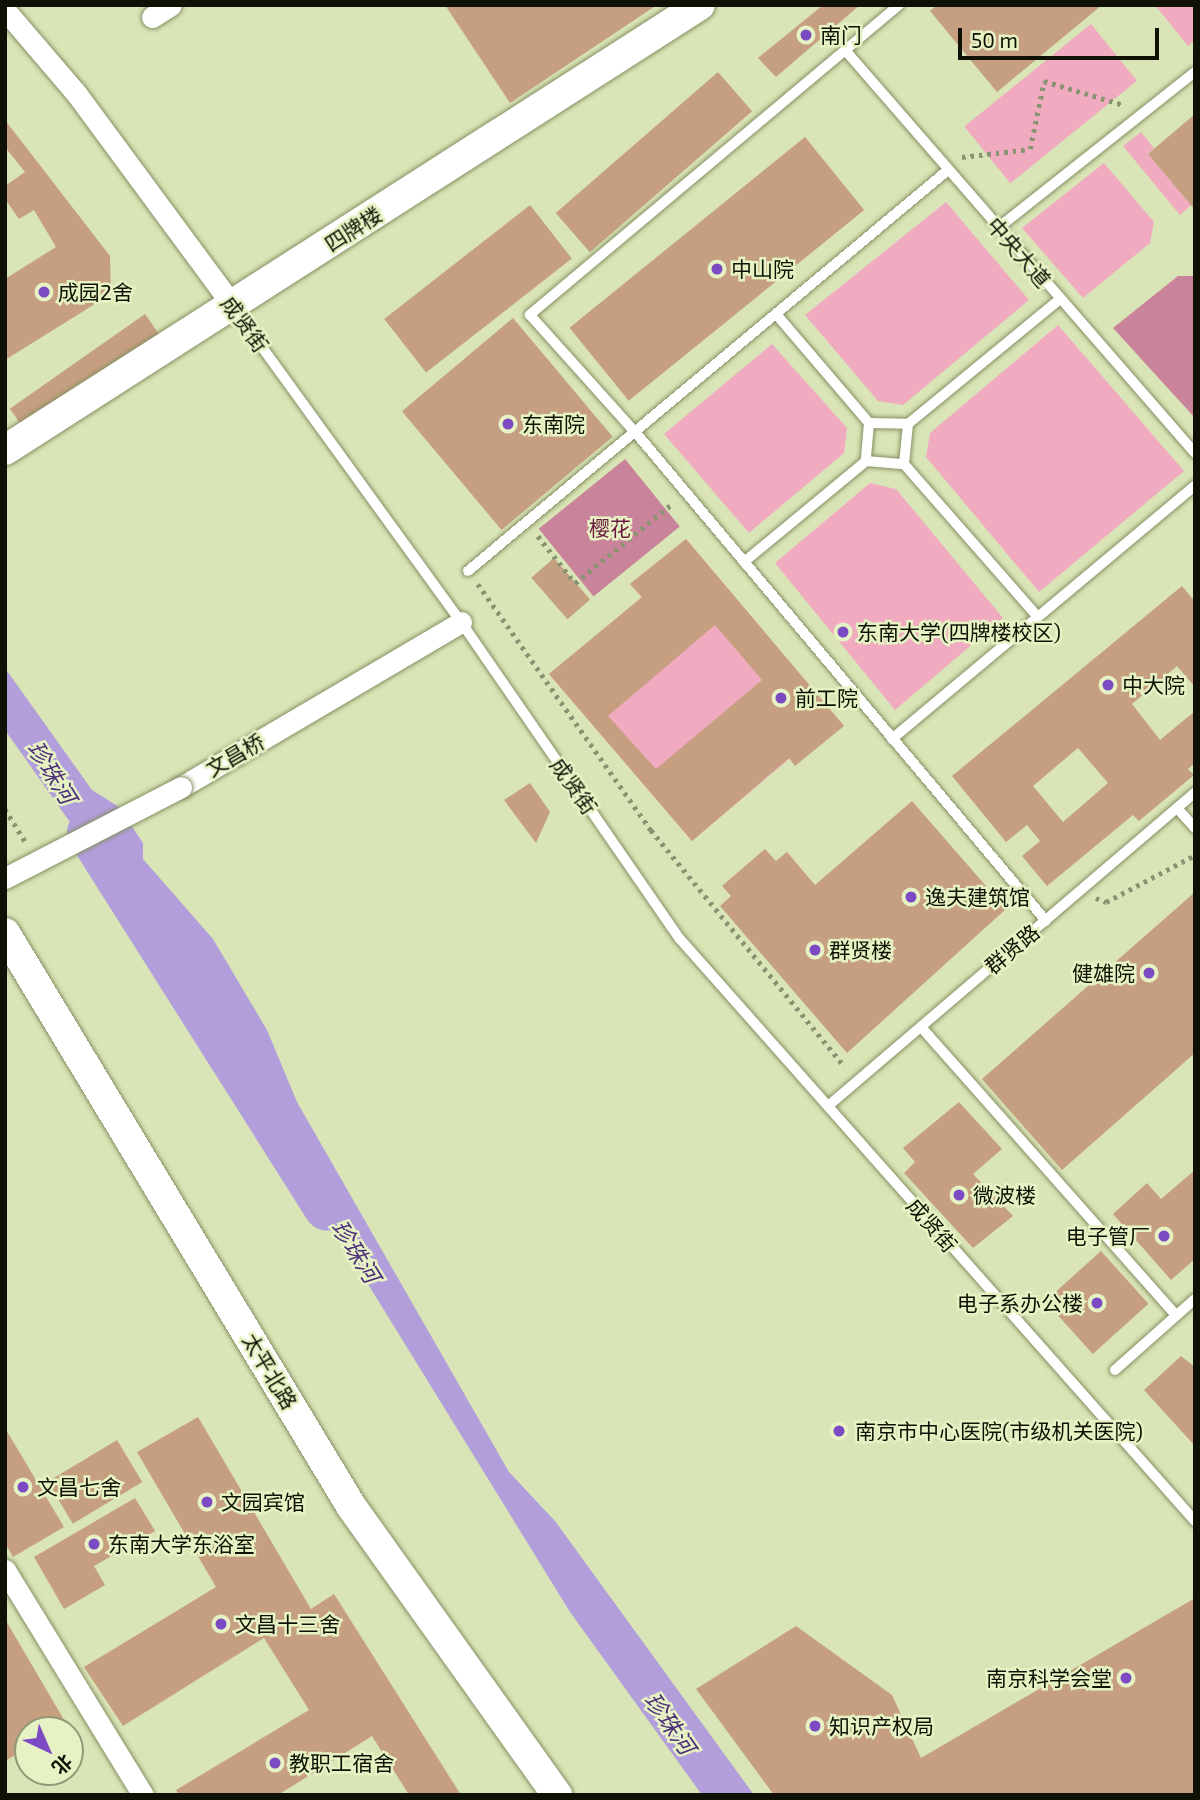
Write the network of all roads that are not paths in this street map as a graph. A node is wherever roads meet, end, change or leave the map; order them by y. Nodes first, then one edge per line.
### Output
1 (171, 5) edge
2 (700, 5) edge
3 (899, 5) edge
4 (5, 10) edge
5 (152, 17) dead end
6 (845, 50) junction
7 (1195, 72) edge
8 (948, 170) junction
9 (998, 228) junction
10 (1060, 299) junction
11 (233, 306) junction
12 (776, 314) junction
13 (869, 423) junction
14 (908, 425) junction
15 (633, 430) junction
16 (5, 450) edge
17 (1195, 453) edge
18 (866, 461) junction
19 (904, 464) junction
20 (1195, 485) edge
21 (744, 562) junction
22 (468, 571) road end
23 (1038, 617) junction
24 (461, 622) junction
25 (892, 739) junction
26 (1195, 792) edge
27 (1177, 807) junction
28 (1195, 828) edge
29 (5, 878) edge
30 (1046, 921) junction
31 (5, 933) edge
32 (921, 1027) junction
33 (828, 1106) junction
34 (1195, 1298) edge
35 (1176, 1315) junction
36 (1115, 1370) dead end
37 (1195, 1521) edge
38 (5, 1570) edge
39 (143, 1795) edge
40 (557, 1795) edge

1 - 5 street
2 - 11 main road, 四牌楼
3 - 6 lane
4 - 11 street, 成贤街
6 - 8 lane, 中央大道
6 - 15 lane
7 - 9 lane
8 - 9 lane, 中央大道
8 - 12 lane
9 - 10 lane, 中央大道
10 - 14 lane
10 - 17 lane, 中央大道
11 - 16 main road, 四牌楼
11 - 24 lane, 成贤街
12 - 13 lane
12 - 15 lane
13 - 14 lane
13 - 18 lane
14 - 19 lane
15 - 21 lane
15 - 22 lane
18 - 19 lane
18 - 21 lane
19 - 23 lane
20 - 23 lane
21 - 25 lane
23 - 25 lane
24 - 29 street, 文昌桥, bridge
24 - 33 lane, 成贤街
25 - 30 lane
26 - 27 lane, 群贤路
27 - 28 lane
27 - 30 lane, 群贤路
30 - 32 lane, 群贤路
31 - 40 main road, 太平北路
32 - 33 lane, 群贤路
32 - 35 lane
33 - 37 lane, 成贤街
34 - 35 lane
35 - 36 lane
38 - 39 street

